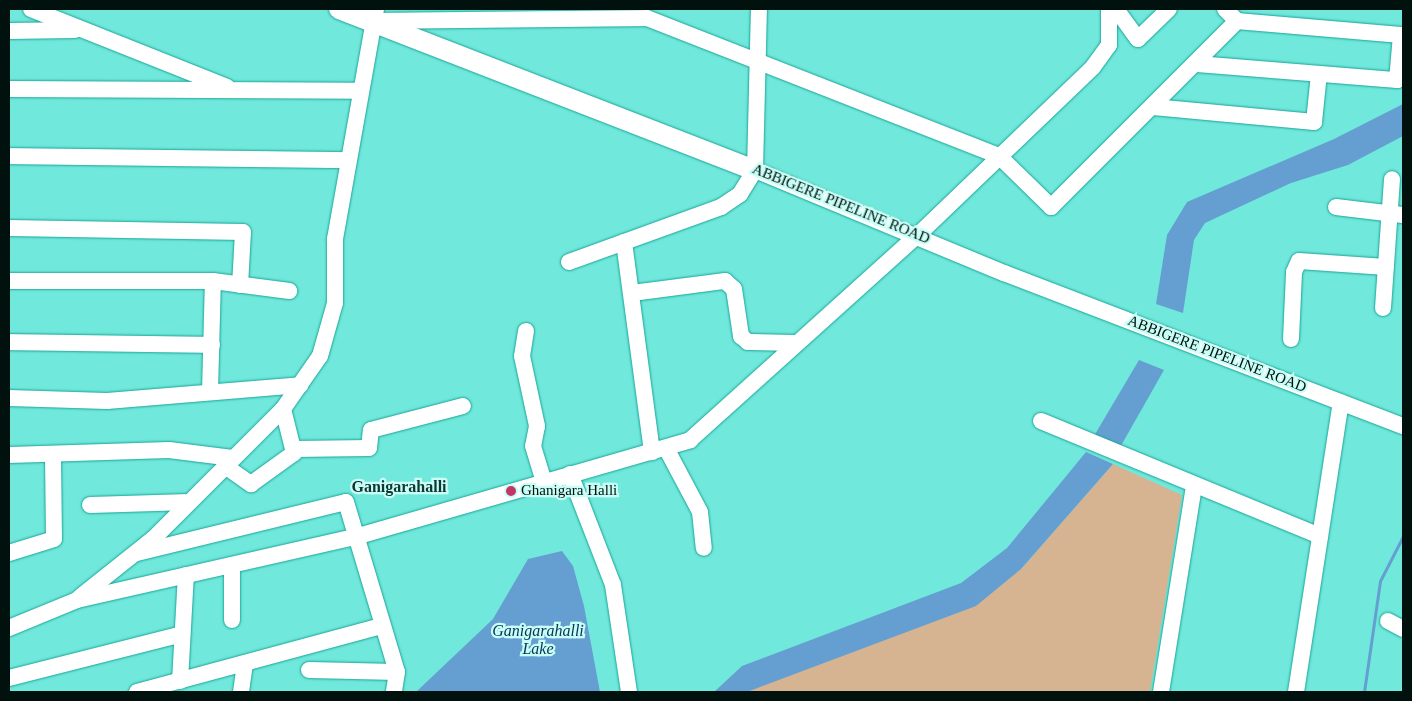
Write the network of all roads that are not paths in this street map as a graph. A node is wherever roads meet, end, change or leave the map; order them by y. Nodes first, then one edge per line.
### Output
1 (30, 9) edge
2 (339, 9) edge
3 (759, 9) edge
4 (1109, 9) edge
5 (1116, 9) edge
6 (1168, 9) edge
7 (1226, 9) edge
8 (374, 15) edge
9 (1237, 21) junction
10 (85, 30) junction
11 (9, 31) edge
12 (758, 61) junction
13 (1198, 64) junction
14 (1319, 74) junction
15 (9, 89) edge
16 (236, 90) junction
17 (359, 91) junction
18 (1153, 107) junction
19 (9, 156) edge
20 (999, 156) junction
21 (347, 160) junction
22 (755, 170) junction
23 (1392, 179) dead end
24 (1336, 207) dead end
25 (1397, 215) edge
26 (9, 228) edge
27 (919, 234) junction
28 (624, 242) junction
29 (568, 262) dead end
30 (1386, 267) junction
31 (9, 281) edge
32 (213, 281) junction
33 (240, 285) junction
34 (289, 291) dead end
35 (632, 292) junction
36 (1383, 308) dead end
37 (526, 331) dead end
38 (1290, 339) dead end
39 (9, 342) edge
40 (797, 343) junction
41 (212, 345) junction
42 (300, 385) junction
43 (210, 392) junction
44 (9, 398) edge
45 (1341, 402) junction
46 (463, 406) dead end
47 (283, 409) junction
48 (1041, 421) dead end
49 (1403, 426) edge
50 (294, 449) junction
51 (659, 450) junction
52 (53, 454) junction
53 (9, 455) edge
54 (228, 462) junction
55 (570, 474) junction
56 (544, 483) junction
57 (1194, 485) junction
58 (189, 502) junction
59 (90, 505) dead end
60 (1320, 536) junction
61 (355, 537) junction
62 (704, 548) dead end
63 (9, 553) edge
64 (135, 553) junction
65 (232, 565) junction
66 (186, 575) junction
67 (77, 600) junction
68 (232, 620) dead end
69 (1388, 621) dead end
70 (382, 626) junction
71 (9, 628) edge
72 (1403, 629) edge
73 (183, 634) junction
74 (245, 663) junction
75 (309, 670) dead end
76 (397, 672) junction
77 (9, 678) edge
78 (180, 680) junction
79 (137, 692) edge
80 (241, 692) edge
81 (394, 692) edge
82 (629, 692) edge
83 (1161, 692) edge
84 (1296, 692) edge

1 - 10 street
2 - 8 main road, ABBIGERE PIPELINE ROAD
3 - 12 street
4 - 20 street
5 - 6 street
7 - 9 street
8 - 12 street
8 - 17 street
8 - 22 main road, ABBIGERE PIPELINE ROAD
9 - 13 street
9 - 14 street
10 - 11 street
10 - 16 street
12 - 20 street
12 - 22 street
13 - 14 street
13 - 18 street
14 - 18 street
15 - 16 street
16 - 17 street
17 - 21 street
18 - 20 street
19 - 21 street
20 - 27 street
21 - 42 street
22 - 27 street, ABBIGERE PIPELINE ROAD
22 - 28 street
23 - 25 street
24 - 25 street
25 - 30 street
26 - 33 street
27 - 40 street
27 - 45 street, ABBIGERE PIPELINE ROAD
28 - 29 street
28 - 35 street
30 - 36 street
30 - 38 street
31 - 32 street
32 - 33 street
32 - 41 street
33 - 34 street
35 - 40 street
35 - 51 street
37 - 56 street
39 - 41 street
40 - 51 street
41 - 43 street
42 - 43 street
42 - 47 street
43 - 44 street
45 - 49 street, ABBIGERE PIPELINE ROAD
45 - 60 street
46 - 50 street
47 - 50 street
47 - 54 street
48 - 57 street
50 - 54 street
51 - 55 street
51 - 62 street
52 - 53 street
52 - 54 street
52 - 63 street
54 - 58 street
55 - 56 street
55 - 82 street
56 - 61 street
57 - 60 street
57 - 83 street
58 - 59 street
58 - 64 street
60 - 84 street
61 - 64 street
61 - 65 street
61 - 70 street
64 - 67 street
65 - 66 street
65 - 68 street
66 - 67 street
66 - 73 street
67 - 71 street
69 - 72 street
70 - 74 street
70 - 76 street
73 - 77 street
73 - 78 street
74 - 78 street
74 - 80 street
75 - 76 street
76 - 81 street
78 - 79 street

